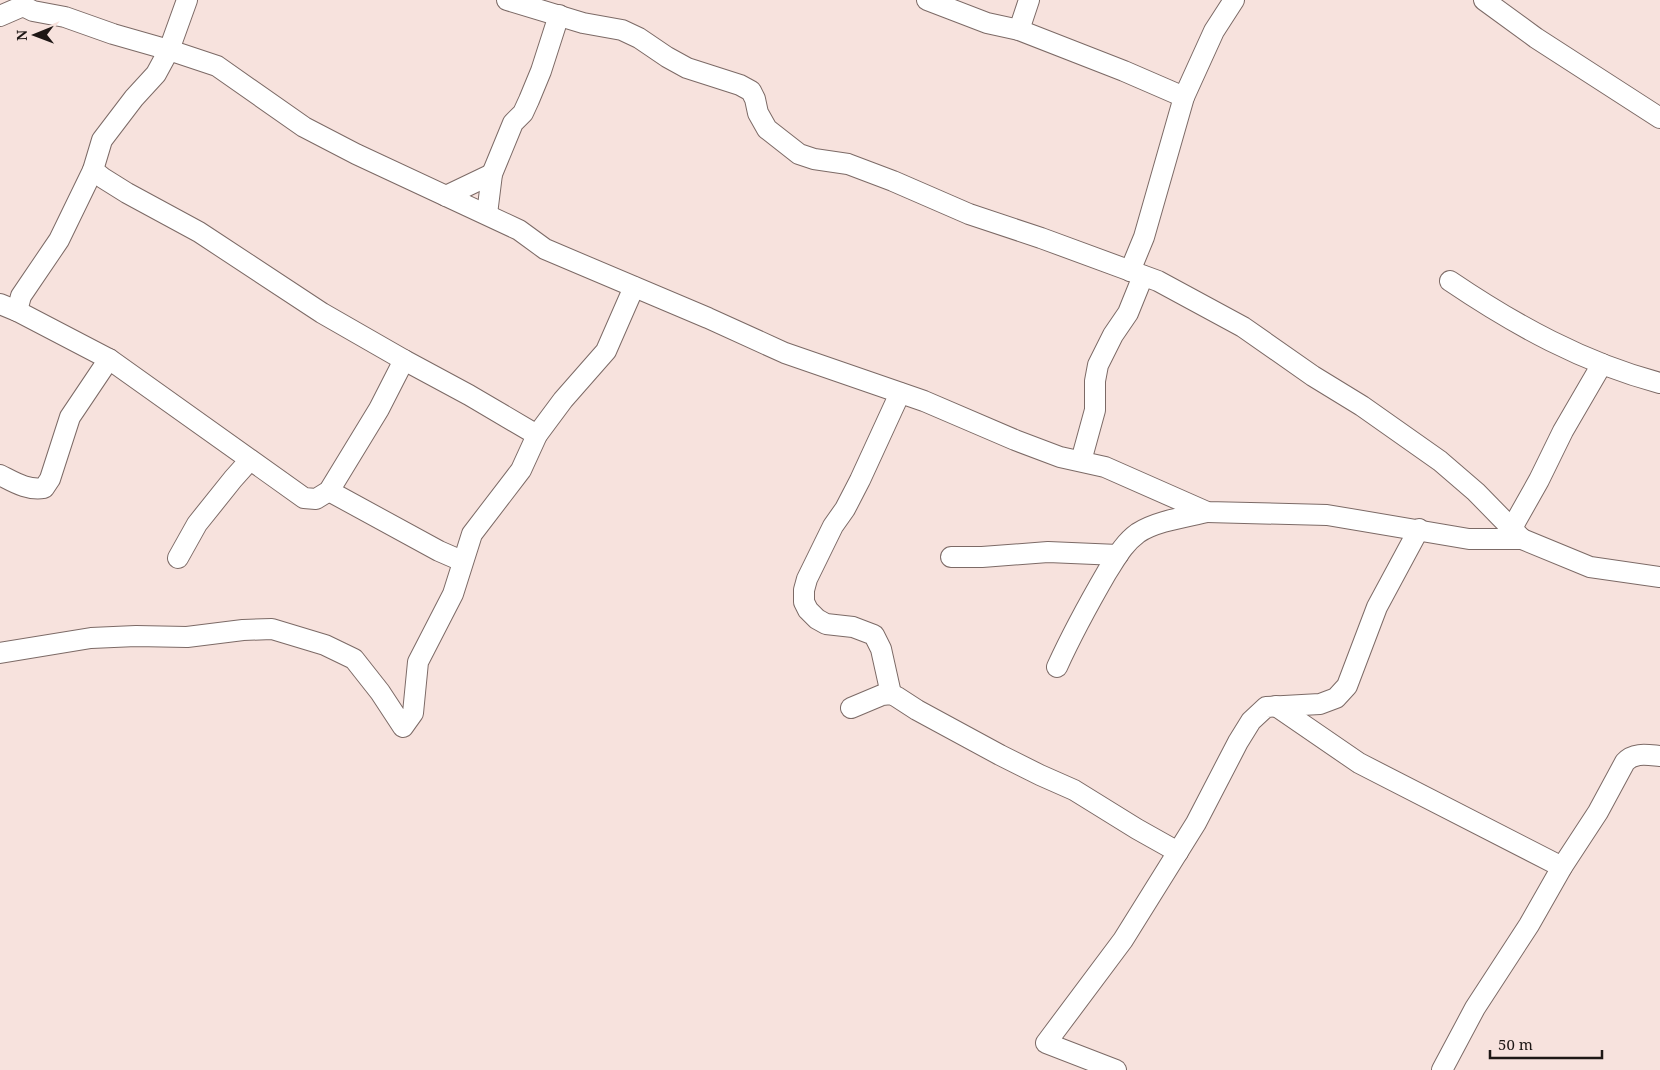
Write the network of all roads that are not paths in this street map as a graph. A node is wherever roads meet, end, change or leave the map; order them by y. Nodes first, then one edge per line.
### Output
1 (187, 0) edge
2 (507, 0) edge
3 (927, 0) edge
4 (1029, 0) edge
5 (1234, 0) edge
6 (1484, 0) edge
7 (23, 3) edge
8 (0, 15) edge
9 (559, 15) junction
10 (1019, 30) junction
11 (169, 50) junction
12 (1184, 97) junction
13 (1660, 118) edge
14 (93, 170) junction
15 (492, 174) junction
16 (446, 196) junction
17 (487, 214) junction
18 (1137, 274) junction
19 (1450, 281) dead end
20 (634, 287) junction
21 (9, 307) edge
22 (109, 359) junction
23 (404, 360) junction
24 (1602, 364) junction
25 (1660, 383) edge
26 (900, 393) junction
27 (537, 435) junction
28 (250, 460) junction
29 (1081, 461) junction
30 (0, 475) edge
31 (329, 491) junction
32 (1207, 512) junction
33 (1418, 529) junction
34 (1517, 533) junction
35 (1118, 555) junction
36 (951, 557) dead end
37 (178, 558) dead end
38 (462, 561) junction
39 (1660, 577) edge
40 (0, 653) edge
41 (1057, 667) dead end
42 (891, 694) junction
43 (1276, 706) junction
44 (851, 708) dead end
45 (1660, 756) edge
46 (1178, 852) junction
47 (1562, 867) junction
48 (1116, 1070) edge
49 (1442, 1070) edge

1 - 11 street
2 - 9 street
3 - 10 street
4 - 10 street
5 - 12 street
6 - 13 street
7 - 8 street
7 - 11 street
9 - 15 street
9 - 18 street
10 - 12 street
11 - 14 street
11 - 16 street
12 - 18 street
14 - 21 street
14 - 23 street
15 - 16 street
15 - 17 street
16 - 17 street
17 - 20 street
18 - 29 street
18 - 34 street
19 - 24 street
20 - 26 street
20 - 27 street
21 - 22 street
22 - 28 street
22 - 30 street
23 - 27 street
23 - 31 street
24 - 25 street
24 - 34 street
26 - 29 street
26 - 42 street
27 - 38 street
28 - 31 street
28 - 37 street
29 - 32 street
31 - 38 street
32 - 33 street
32 - 35 street
33 - 34 street
33 - 43 street
34 - 39 street
35 - 36 street
35 - 41 street
38 - 40 street
42 - 44 street
42 - 46 street
43 - 46 street
43 - 47 street
45 - 47 street
46 - 48 street
47 - 49 street

